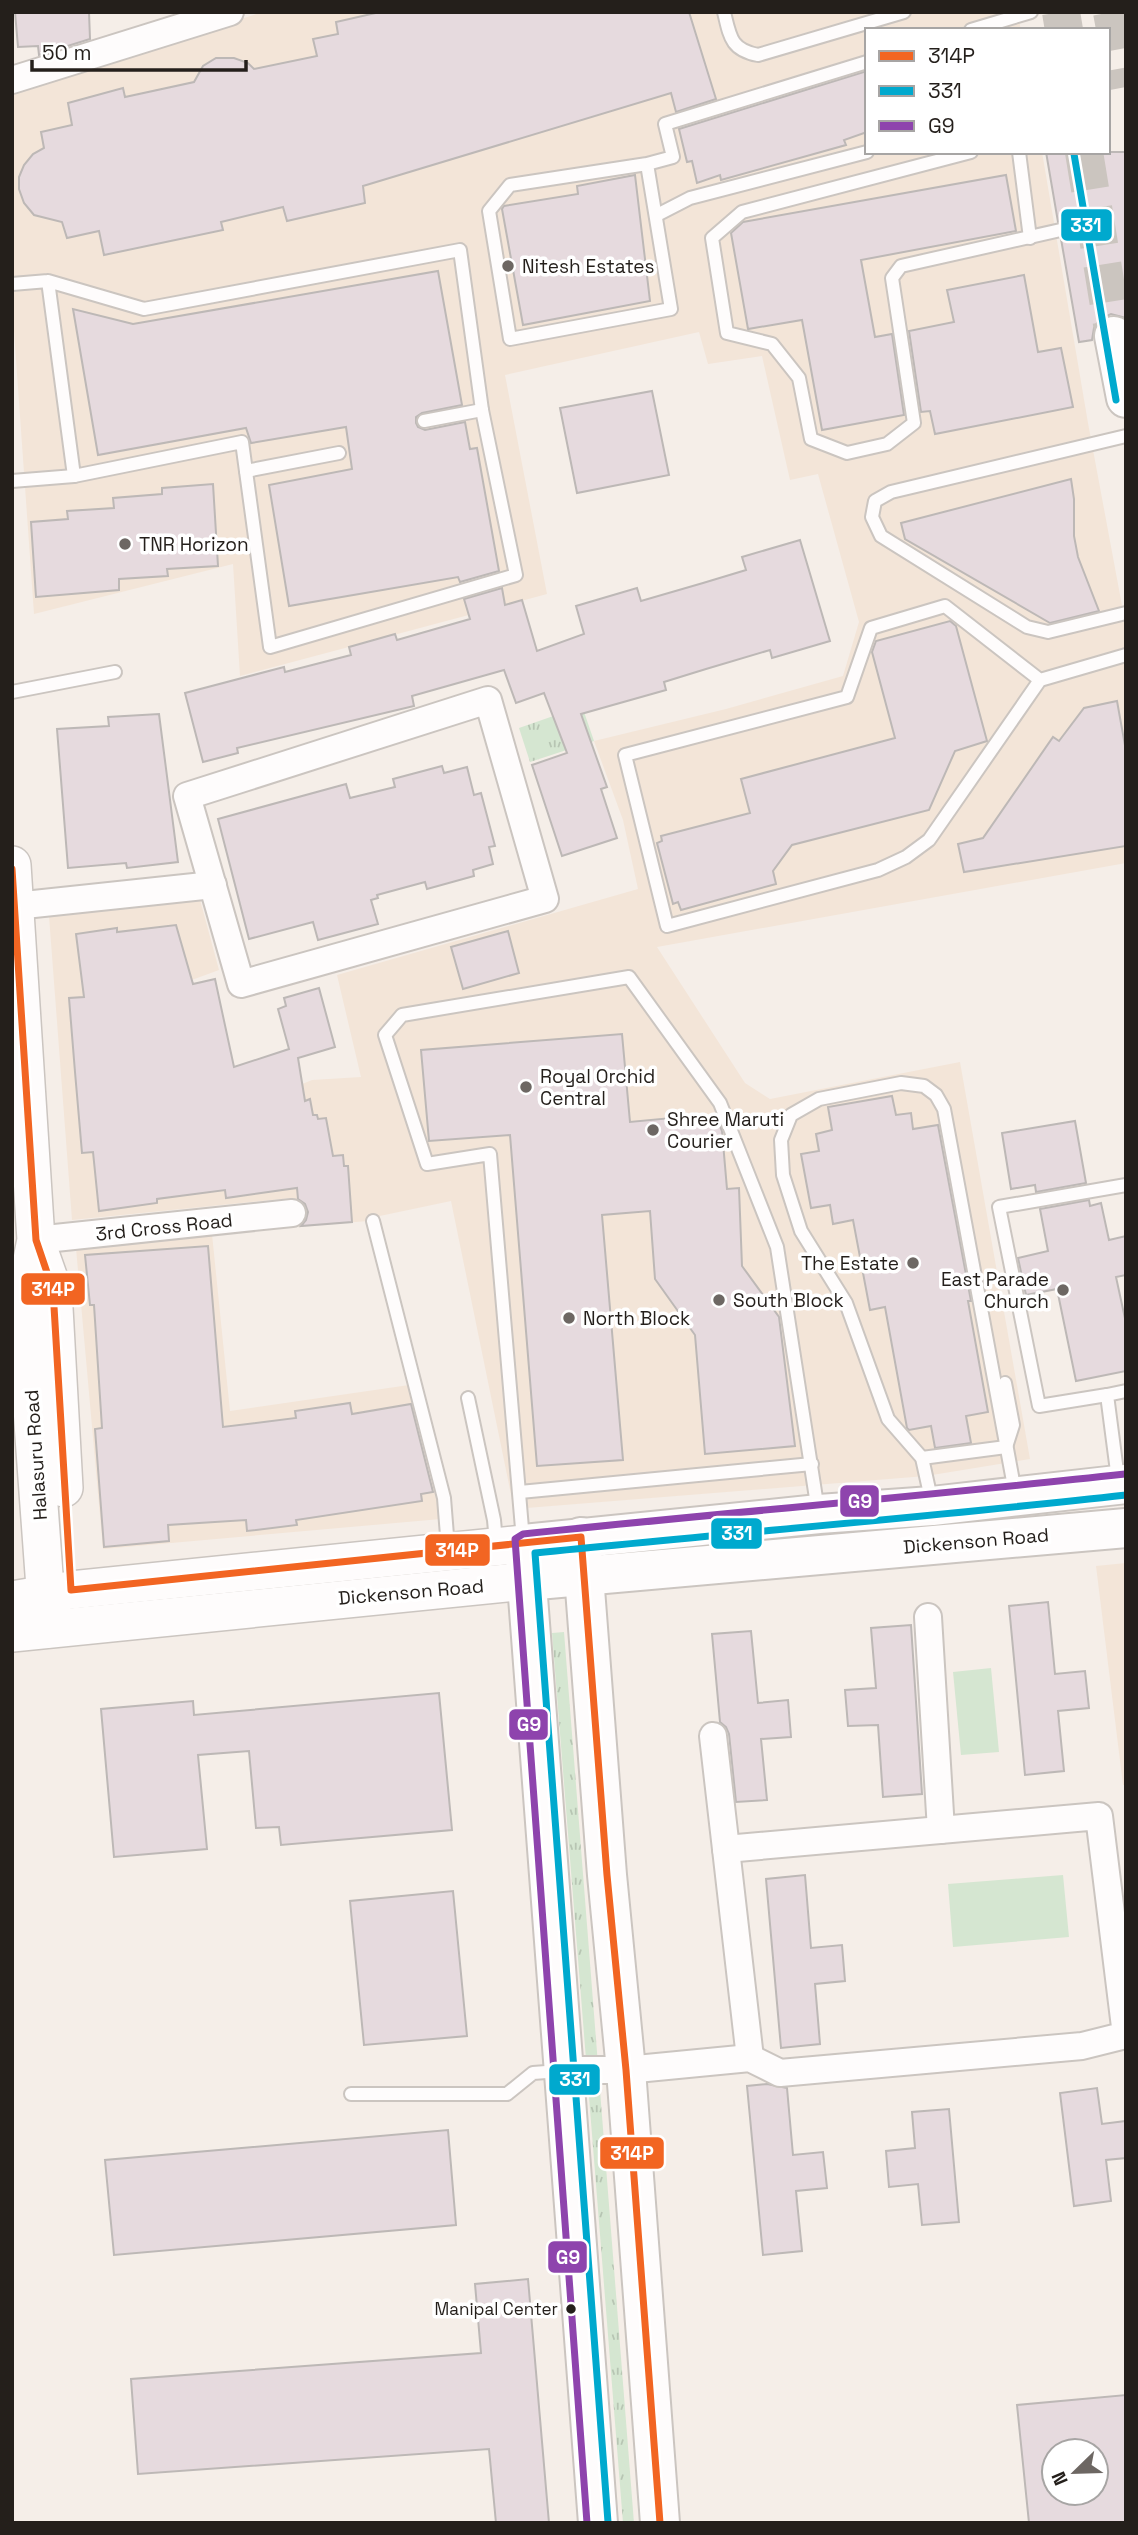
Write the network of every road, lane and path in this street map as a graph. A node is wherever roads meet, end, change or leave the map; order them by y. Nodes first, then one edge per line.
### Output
1 (230, 12) edge
2 (724, 12) edge
3 (904, 12) edge
4 (1031, 12) edge
5 (978, 28) edge
6 (865, 63) edge
7 (12, 80) edge
8 (865, 153) edge
9 (963, 154) edge
10 (1019, 154) edge
11 (648, 164) junction
12 (657, 215) junction
13 (1096, 222) dead end
14 (1030, 238) junction
15 (48, 281) junction
16 (12, 284) edge
17 (1114, 336) tunnel mouth
18 (1126, 398) edge
19 (482, 410) junction
20 (424, 421) dead end
21 (1126, 436) edge
22 (339, 453) dead end
23 (246, 471) junction
24 (75, 476) junction
25 (12, 481) edge
26 (1126, 613) edge
27 (1126, 655) edge
28 (114, 672) dead end
29 (1040, 681) junction
30 (12, 692) edge
31 (12, 865) edge
32 (213, 885) junction
33 (15, 906) junction
34 (1126, 1185) edge
35 (292, 1213) dead end
36 (373, 1221) dead end
37 (36, 1240) junction
38 (1005, 1383) dead end
39 (1126, 1391) edge
40 (1107, 1395) junction
41 (468, 1398) dead end
42 (1006, 1447) junction
43 (922, 1458) junction
44 (812, 1464) junction
45 (1012, 1480) junction
46 (1123, 1485) edge
47 (929, 1491) junction
48 (520, 1492) junction
49 (819, 1514) junction
50 (1126, 1528) edge
51 (581, 1537) junction
52 (510, 1545) junction
53 (448, 1551) junction
54 (586, 1576) junction
55 (526, 1581) junction
56 (50, 1608) edge
57 (928, 1617) dead end
58 (12, 1633) edge
59 (713, 1736) dead end
60 (941, 1830) junction
61 (726, 1849) junction
62 (1126, 2035) edge
63 (750, 2058) junction
64 (564, 2070) junction
65 (626, 2070) junction
66 (351, 2094) dead end
67 (598, 2523) edge
68 (660, 2523) edge

1 - 7 street
2 - 3 lane
4 - 5 lane
6 - 11 lane
8 - 12 lane
9 - 14 lane
10 - 14 lane
11 - 12 lane
11 - 12 lane
13 - 14 lane
15 - 16 lane
15 - 19 lane
15 - 24 lane
17 - 18 main road
19 - 20 lane
19 - 23 lane
21 - 26 lane
22 - 23 lane
23 - 24 lane
24 - 25 lane
27 - 29 lane
28 - 30 lane
29 - 29 lane
31 - 33 main road, Halasuru Road
32 - 32 street
32 - 33 street
33 - 37 main road, Halasuru Road
34 - 40 lane
35 - 37 street, 3rd Cross Road
36 - 53 lane
37 - 56 main road, Halasuru Road
38 - 42 lane
39 - 40 lane
40 - 46 lane
41 - 52 lane
42 - 43 lane
42 - 43 lane
42 - 45 lane
43 - 47 lane
44 - 48 lane
44 - 48 lane
44 - 49 lane
45 - 46 main road, Dickenson Road
45 - 47 main road, Dickenson Road
47 - 49 main road, Dickenson Road
48 - 52 lane
49 - 51 main road, Dickenson Road
50 - 54 main road, Dickenson Road
51 - 52 main road, Dickenson Road
51 - 54 main road
52 - 53 main road, Dickenson Road
52 - 55 main road
53 - 56 main road, Dickenson Road
54 - 55 main road, Dickenson Road
54 - 65 main road
55 - 56 main road, Dickenson Road
55 - 64 main road
56 - 58 main road, Dickenson Road
57 - 60 street
59 - 61 street
60 - 61 street
60 - 62 street
61 - 63 street
62 - 63 street
63 - 65 street
64 - 65 street
64 - 66 lane
64 - 67 main road
65 - 68 main road

